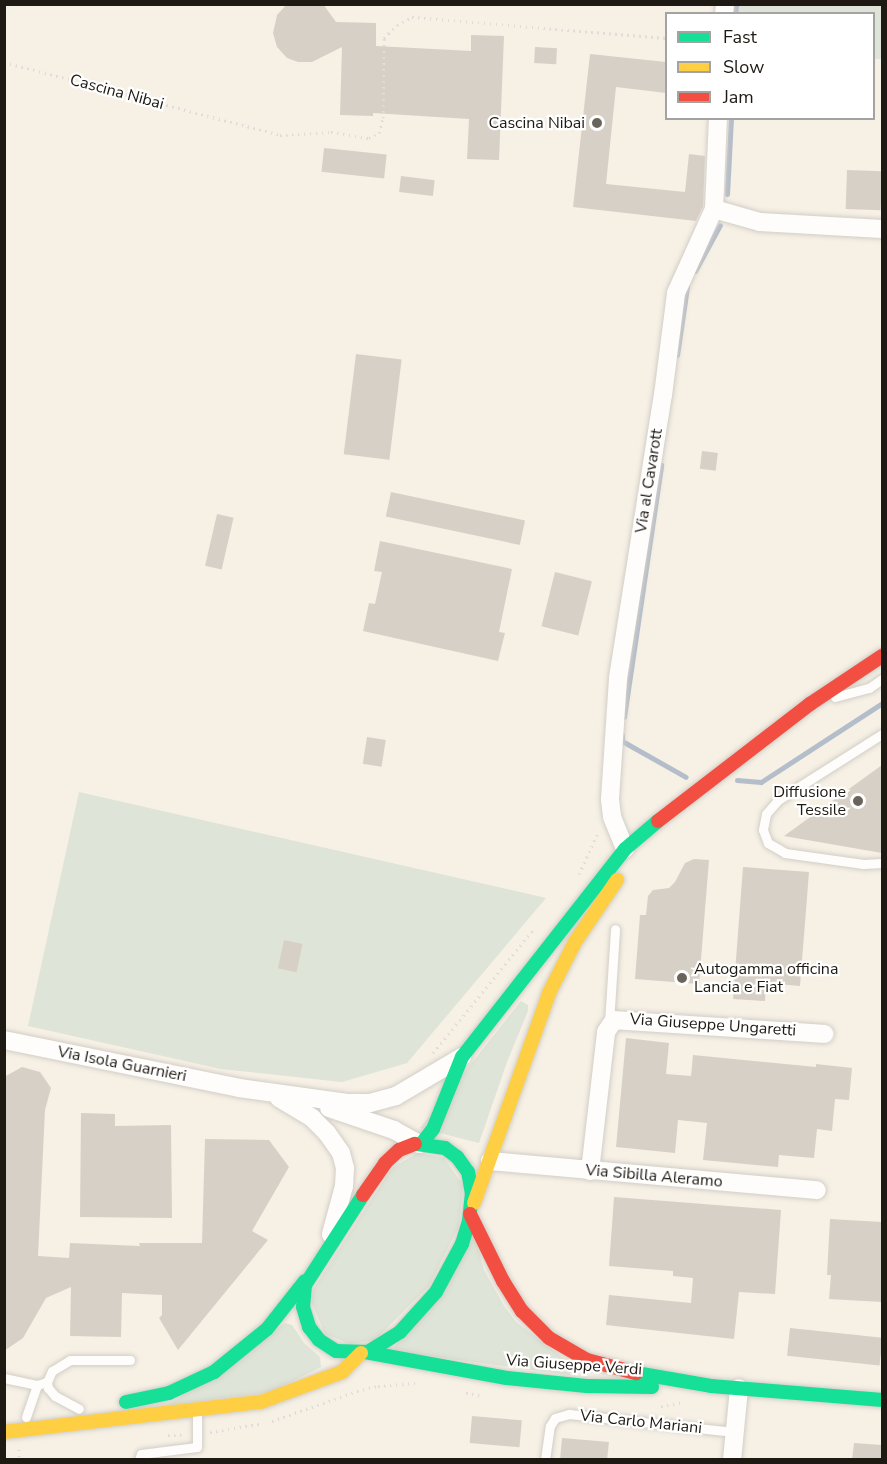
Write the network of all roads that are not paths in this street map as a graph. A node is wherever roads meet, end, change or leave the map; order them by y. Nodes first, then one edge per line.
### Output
1 (718, 120) edge
2 (714, 208) junction
3 (882, 229) edge
4 (882, 656) edge
5 (882, 679) edge
6 (810, 704) junction
7 (882, 734) edge
8 (686, 798) junction
9 (625, 849) junction
10 (882, 863) edge
11 (615, 929) dead end
12 (609, 1023) junction
13 (825, 1034) dead end
14 (4, 1040) edge
15 (462, 1057) junction
16 (239, 1088) junction
17 (290, 1095) junction
18 (420, 1144) junction
19 (490, 1161) junction
20 (590, 1171) junction
21 (817, 1190) dead end
22 (470, 1212) junction
23 (328, 1246) junction
24 (313, 1269) junction
25 (363, 1353) junction
26 (130, 1360) dead end
27 (4, 1378) edge
28 (47, 1382) junction
29 (37, 1385) junction
30 (711, 1386) junction
31 (739, 1388) junction
32 (882, 1400) edge
33 (79, 1409) junction
34 (196, 1410) junction
35 (26, 1417) junction
36 (4, 1420) edge
37 (4, 1432) edge
38 (734, 1432) junction
39 (140, 1460) edge
40 (545, 1460) edge
41 (732, 1460) edge

1 - 2 street, Via al Cavarott
2 - 3 street
2 - 9 street, Via al Cavarott
4 - 6 main road
5 - 6 lane
6 - 8 main road
7 - 10 lane
8 - 9 main road
8 - 19 main road
9 - 15 main road
11 - 12 lane
12 - 13 street, Via Giuseppe Ungaretti
12 - 20 street, Via Giuseppe Ungaretti
14 - 16 street, Via Isola Guarnieri
15 - 17 street, Via Isola Guarnieri
15 - 18 main road
16 - 17 street, Via Isola Guarnieri
16 - 23 street, Via Isola Guarnieri
17 - 18 street, Via Isola Guarnieri
18 - 22 main road
18 - 23 main road
19 - 20 street, Via Sibilla Aleramo
19 - 22 main road
20 - 21 street, Via Sibilla Aleramo
22 - 25 main road
22 - 30 main road, Via Giuseppe Verdi
23 - 24 main road
24 - 25 main road, Via Giuseppe Verdi
24 - 33 main road
25 - 30 main road, Via Giuseppe Verdi
25 - 34 main road
26 - 28 lane
27 - 29 lane
28 - 29 lane
28 - 33 lane
29 - 35 lane
30 - 31 main road, Via Giuseppe Verdi
31 - 32 main road, Via Giuseppe Verdi
31 - 38 street
33 - 35 main road
34 - 37 main road
34 - 39 lane
35 - 36 main road
38 - 40 lane, Via Carlo Mariani
38 - 41 street

